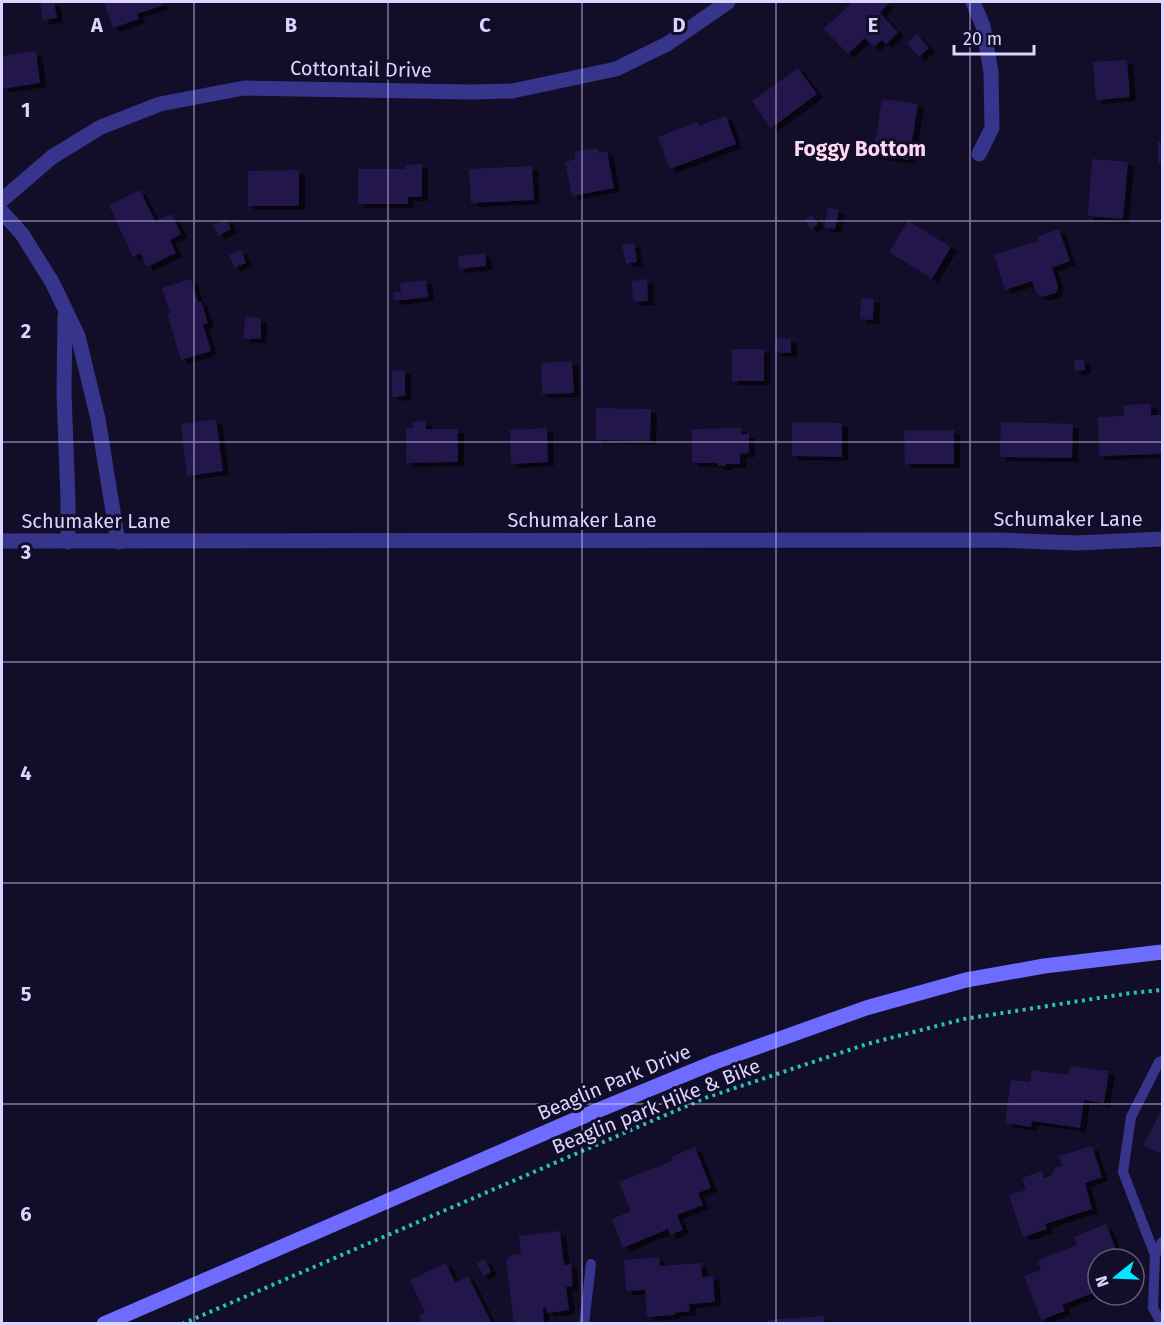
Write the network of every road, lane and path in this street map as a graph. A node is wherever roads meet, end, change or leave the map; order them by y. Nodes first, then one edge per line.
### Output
1 (728, 2) edge
2 (973, 2) edge
3 (979, 154) dead end
4 (2, 200) edge
5 (2, 212) edge
6 (65, 309) junction
7 (1162, 539) edge
8 (2, 541) edge
9 (68, 542) junction
10 (118, 542) junction
11 (1162, 952) edge
12 (1162, 990) edge
13 (1162, 1061) edge
14 (1162, 1242) edge
15 (1155, 1255) junction
16 (591, 1264) dead end
17 (104, 1323) edge
18 (182, 1323) edge
19 (584, 1323) edge
20 (1162, 1323) edge

1 - 4 street, Cottontail Drive
2 - 3 street
5 - 6 street
6 - 9 street
6 - 10 street
7 - 10 street, Schumaker Lane
8 - 9 street, Schumaker Lane
9 - 10 street, Schumaker Lane
11 - 17 main road, Beaglin Park Drive
12 - 18 path, Beaglin park Hike & Bike
13 - 15 lane
14 - 15 lane
15 - 20 lane
16 - 19 lane

